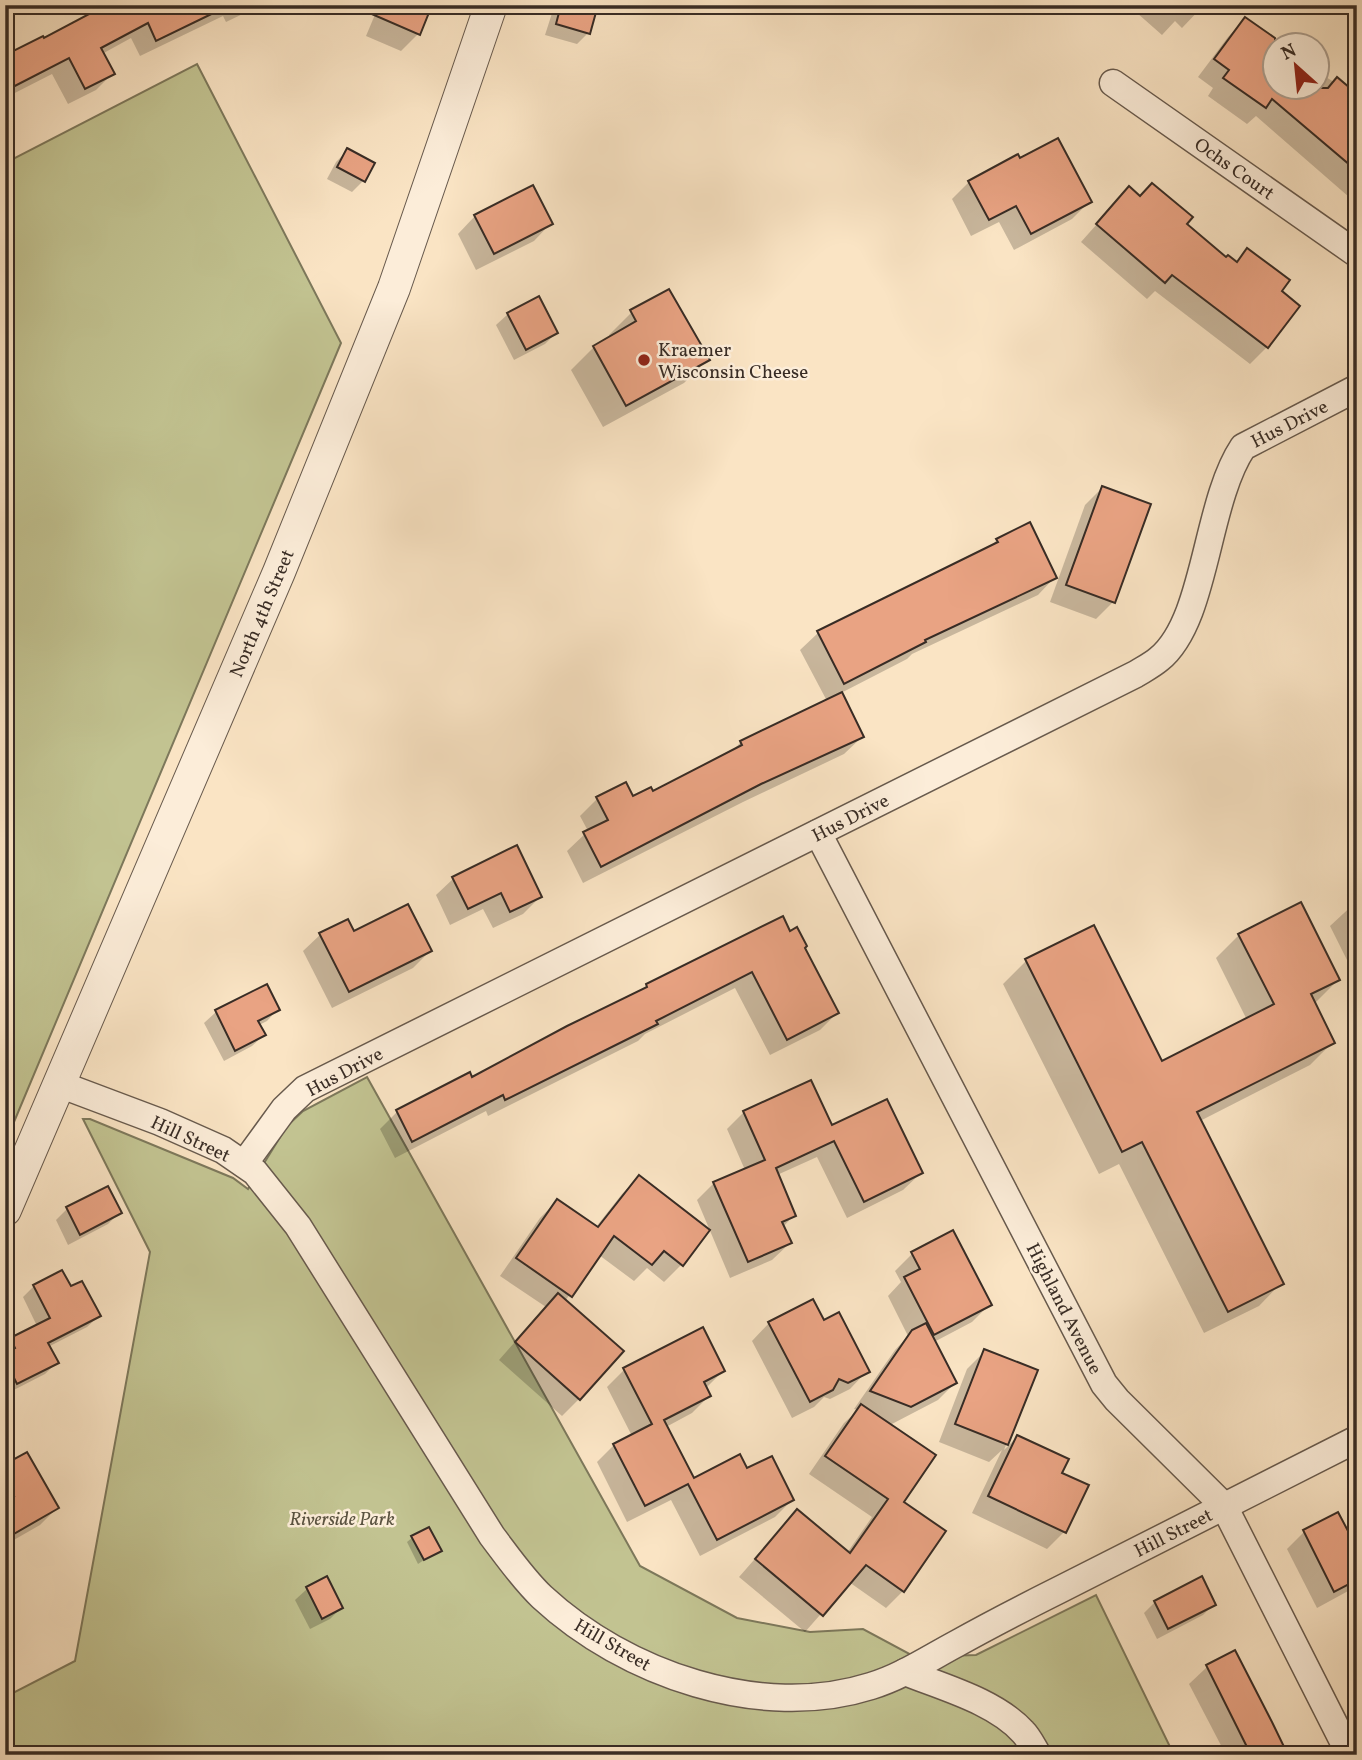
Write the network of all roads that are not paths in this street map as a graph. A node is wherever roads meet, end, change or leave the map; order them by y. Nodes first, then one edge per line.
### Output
1 (492, 5) edge
2 (1113, 83) dead end
3 (1357, 254) edge
4 (1357, 388) edge
5 (818, 833) junction
6 (59, 1084) junction
7 (244, 1164) junction
8 (5, 1210) edge
9 (1357, 1439) edge
10 (1224, 1506) junction
11 (905, 1672) junction
12 (1038, 1755) edge
13 (1350, 1755) edge

1 - 6 street, North 4th Street
2 - 3 street, Ochs Court
4 - 5 street, Hus Drive
5 - 7 street, Hus Drive
5 - 10 street, Highland Avenue
6 - 7 street, Hill Street
6 - 8 street, North 4th Street
7 - 11 street, Hill Street
9 - 10 street, Hill Street
10 - 11 street, Hill Street
10 - 13 street, Highland Avenue
11 - 12 street

